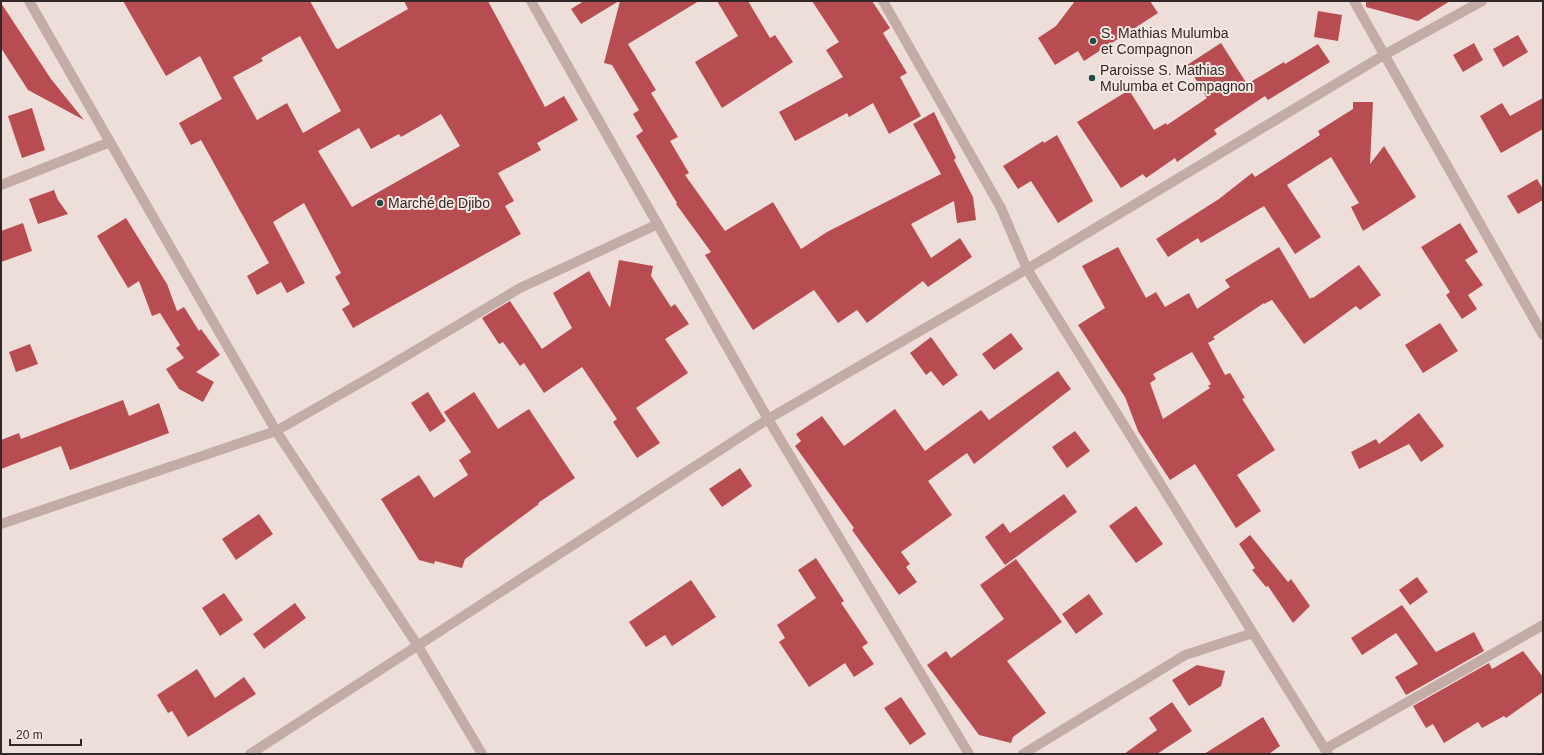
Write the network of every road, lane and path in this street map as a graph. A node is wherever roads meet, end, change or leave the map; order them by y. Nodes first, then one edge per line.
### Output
1 (29, 1) edge
2 (531, 1) edge
3 (883, 1) edge
4 (1354, 1) edge
5 (1482, 1) edge
6 (1384, 55) junction
7 (110, 142) junction
8 (1, 185) edge
9 (658, 224) junction
10 (1027, 269) junction
11 (1543, 335) edge
12 (768, 419) junction
13 (276, 431) junction
14 (1, 524) edge
15 (1543, 625) edge
16 (1253, 633) junction
17 (418, 646) junction
18 (1327, 752) edge
19 (250, 754) edge
20 (482, 754) edge
21 (969, 754) edge
22 (1023, 754) edge

1 - 7 street
2 - 9 street
3 - 10 street
4 - 6 street
5 - 6 street
6 - 10 street
6 - 11 street
7 - 8 street
7 - 13 street
9 - 12 street
9 - 13 street
10 - 12 street
10 - 16 street
12 - 17 street
12 - 21 street
13 - 14 street
13 - 17 street
15 - 18 street
16 - 18 street
16 - 22 street
17 - 19 street
17 - 20 street

